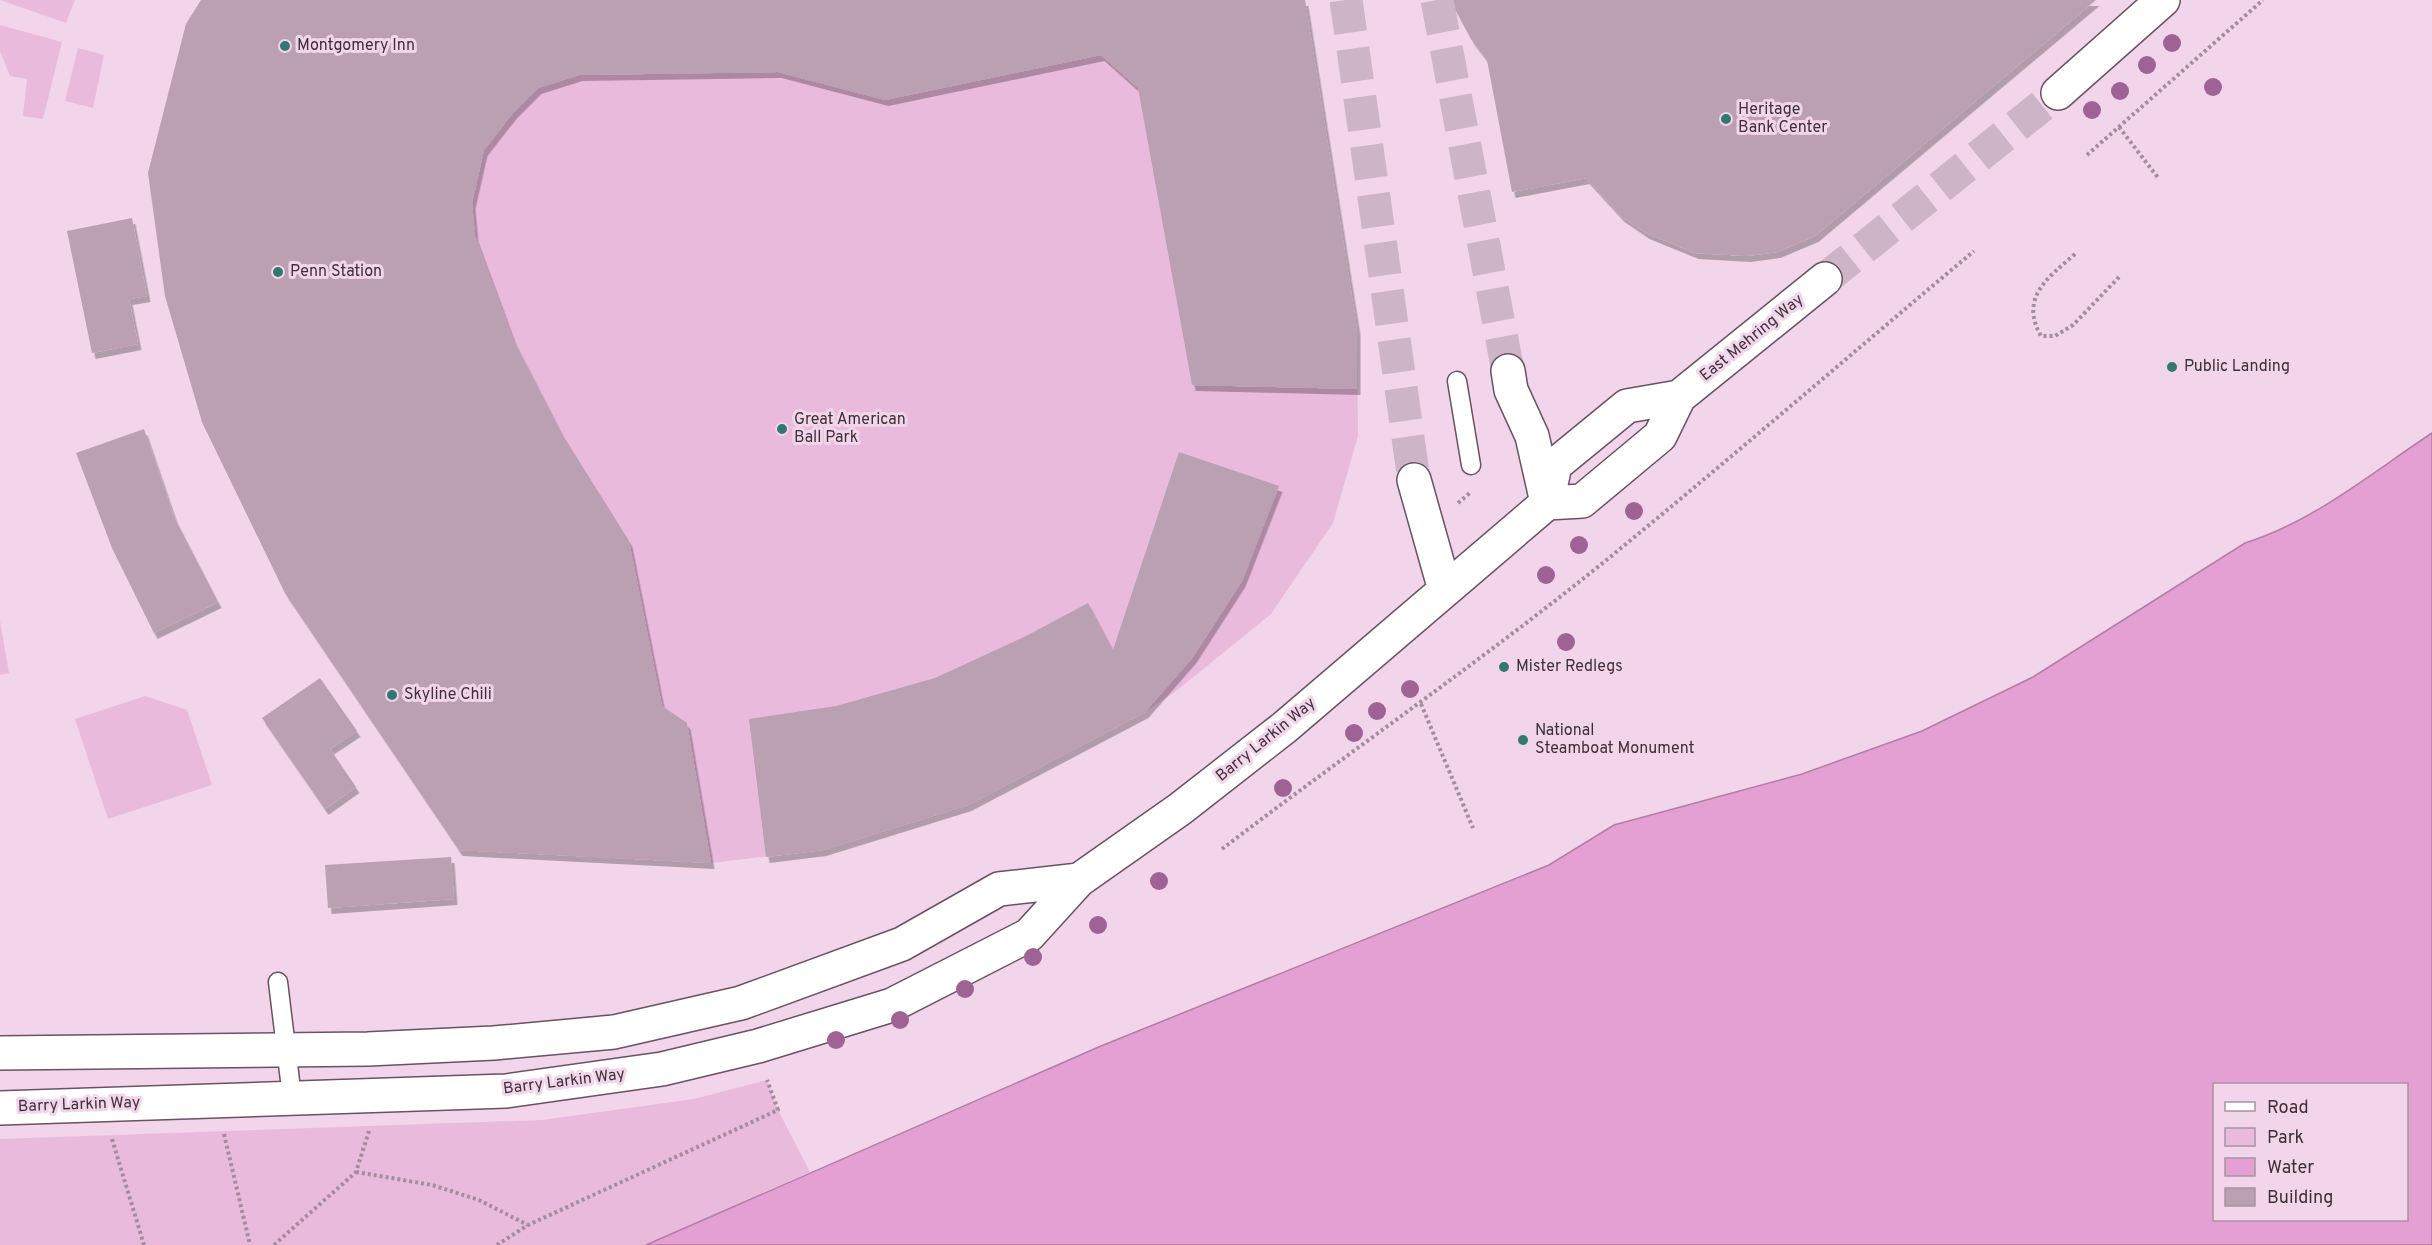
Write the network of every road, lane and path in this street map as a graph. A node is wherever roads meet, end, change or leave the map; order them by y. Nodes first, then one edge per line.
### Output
1 (2163, 0) edge
2 (2263, 0) edge
3 (2058, 93) tunnel mouth
4 (2119, 127) junction
5 (2086, 155) dead end
6 (2159, 179) dead end
7 (1974, 250) dead end
8 (2075, 254) dead end
9 (2121, 275) dead end
10 (1825, 279) tunnel mouth
11 (1508, 371) tunnel mouth
12 (1456, 381) dead end
13 (1679, 397) junction
14 (1471, 465) dead end
15 (1414, 480) tunnel mouth
16 (1547, 503) junction
17 (1445, 590) junction
18 (1421, 704) junction
19 (1473, 828) dead end
20 (1222, 849) dead end
21 (1079, 880) junction
22 (278, 982) dead end
23 (286, 1050) junction
24 (0, 1053) edge
25 (767, 1080) dead end
26 (292, 1097) junction
27 (0, 1108) edge
28 (371, 1126) dead end
29 (224, 1131) dead end
30 (111, 1135) dead end
31 (356, 1172) junction
32 (528, 1226) junction
33 (144, 1245) edge
34 (250, 1245) edge
35 (274, 1245) edge
36 (497, 1245) edge

1 - 3 main road
2 - 4 path
4 - 5 path
4 - 6 path
7 - 18 path
8 - 9 path
10 - 13 main road, East Mehring Way
11 - 16 main road
12 - 14 lane
13 - 16 main road, East Mehring Way
13 - 16 main road, East Mehring Way
15 - 17 main road
16 - 17 main road
17 - 21 main road, Barry Larkin Way
18 - 19 path
18 - 20 path
21 - 23 main road, Barry Larkin Way
21 - 26 main road, Barry Larkin Way
22 - 23 lane
23 - 24 main road, Barry Larkin Way
23 - 26 lane
25 - 32 path
26 - 27 main road, Barry Larkin Way
28 - 31 path
29 - 34 path
30 - 33 path
31 - 32 path
31 - 35 path
32 - 36 path

